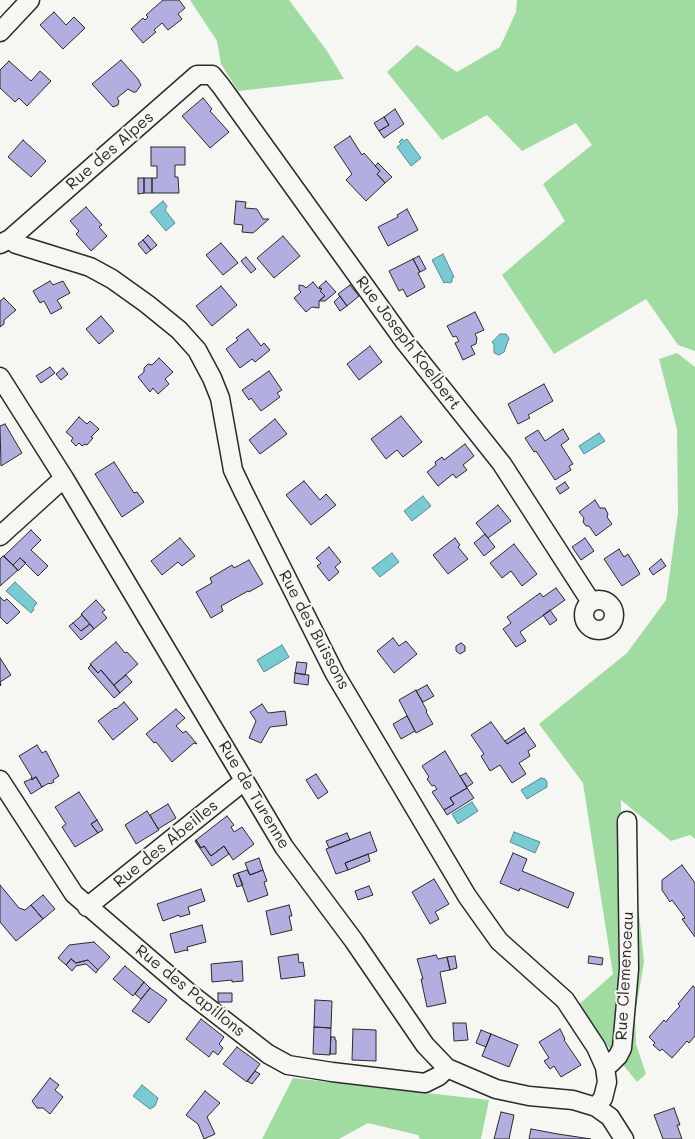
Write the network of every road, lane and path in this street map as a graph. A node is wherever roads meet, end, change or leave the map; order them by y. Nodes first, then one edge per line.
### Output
1 (30, 0) edge
2 (0, 32) edge
3 (221, 86) joint
4 (5, 242) edge
5 (0, 377) edge
6 (64, 478) junction
7 (0, 536) edge
8 (591, 602) dead end
9 (0, 780) edge
10 (244, 781) junction
11 (627, 821) dead end
12 (88, 907) junction
13 (605, 1066) junction
14 (447, 1068) junction
15 (596, 1107) junction
16 (624, 1139) edge

1 - 2 street
3 - 4 street, Rue des Alpes
3 - 8 street, Rue Joseph Koelbert
4 - 13 street, Rue des Buissons
5 - 6 street, Rue de Turenne
6 - 7 street
6 - 10 street, Rue de Turenne
9 - 12 street, Rue des Papillons
10 - 12 street, Rue des Abeilles
10 - 14 street, Rue de Turenne
11 - 13 street, Rue Clemenceau
12 - 14 street, Rue des Papillons
13 - 15 street
14 - 15 street, Rue de Turenne
15 - 16 street

